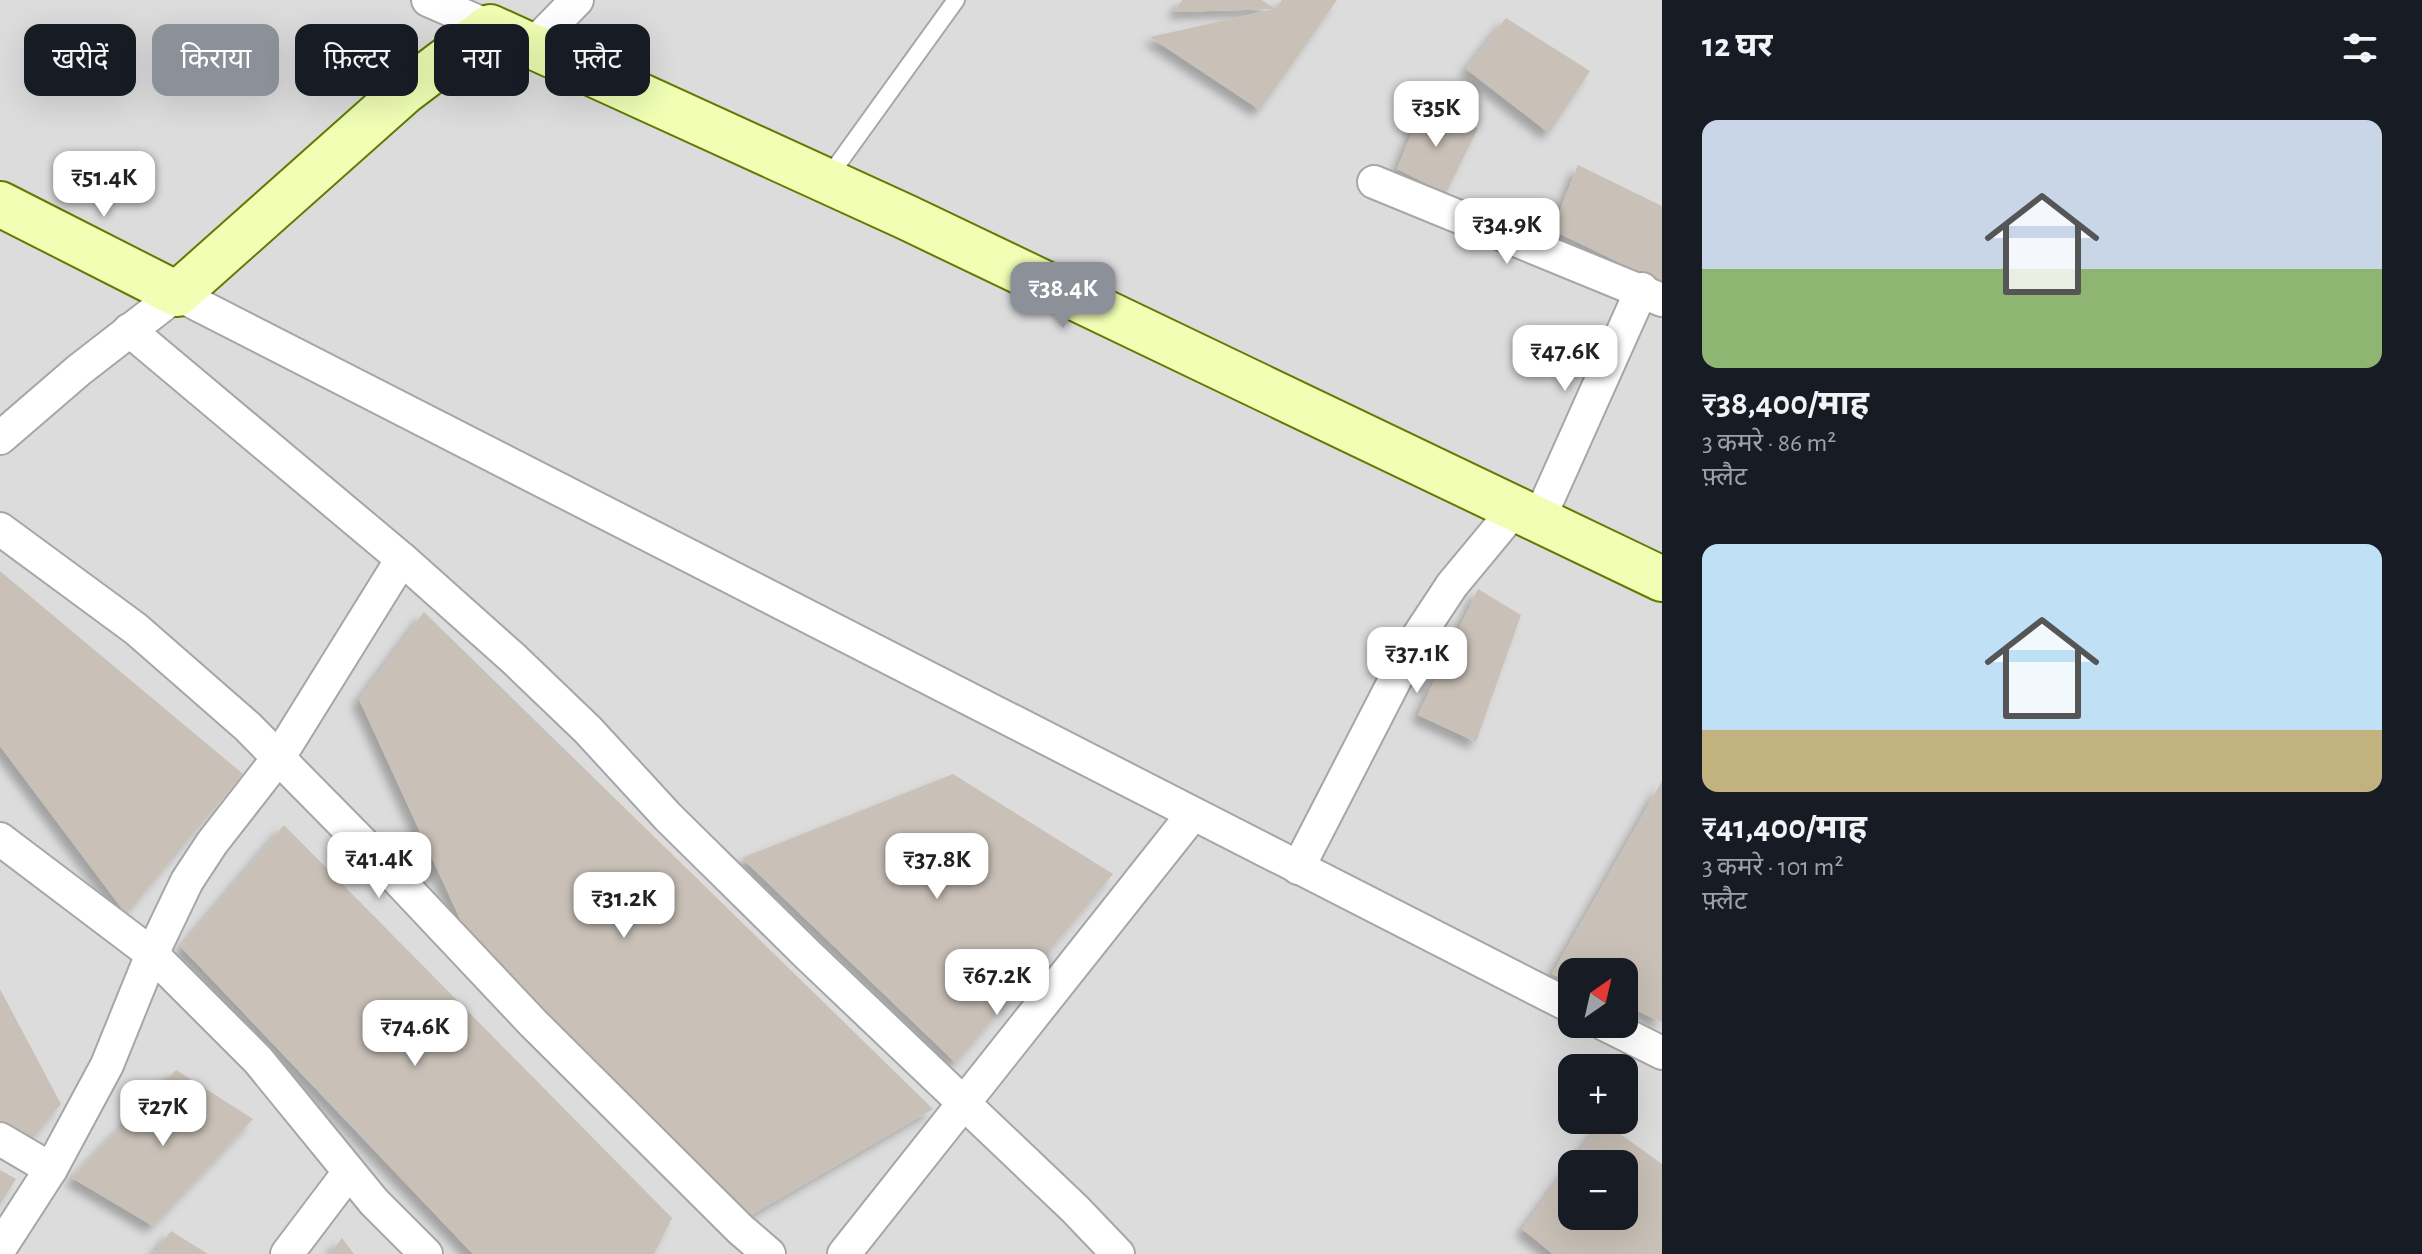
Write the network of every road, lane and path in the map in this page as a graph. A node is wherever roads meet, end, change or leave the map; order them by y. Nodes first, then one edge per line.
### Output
1 (428, 0) edge
2 (577, 0) edge
3 (956, 0) edge
4 (483, 24) edge
5 (529, 45) edge
6 (532, 46) junction
7 (434, 69) edge
8 (826, 180) junction
9 (1374, 182) dead end
10 (0, 204) edge
11 (177, 294) junction
12 (1652, 294) edge
13 (129, 330) junction
14 (0, 438) edge
15 (1527, 514) junction
16 (0, 529) edge
17 (402, 559) junction
18 (1662, 579) edge
19 (279, 757) junction
20 (1193, 814) junction
21 (0, 839) edge
22 (1298, 868) junction
23 (152, 954) junction
24 (1558, 1000) edge
25 (1632, 1038) edge
26 (1662, 1053) edge
27 (965, 1102) junction
28 (0, 1139) edge
29 (51, 1169) junction
30 (349, 1172) junction
31 (0, 1248) edge
32 (287, 1254) edge
33 (426, 1254) edge
34 (769, 1254) edge
35 (844, 1254) edge
36 (1118, 1254) edge

1 - 4 street
2 - 6 street
3 - 8 lane
5 - 6 main road
6 - 8 main road
7 - 11 main road
8 - 15 main road
9 - 12 street
10 - 11 main road
11 - 13 street
11 - 20 street
12 - 15 street
13 - 14 street
13 - 17 street
15 - 18 main road
15 - 22 street
16 - 19 street
17 - 19 street
17 - 27 street
19 - 23 street
19 - 34 street
20 - 22 street
20 - 27 street
21 - 23 street
22 - 24 street
23 - 29 street
23 - 30 street
25 - 26 street
27 - 35 street
27 - 36 street
28 - 29 street
29 - 31 street
30 - 32 street
30 - 33 street

